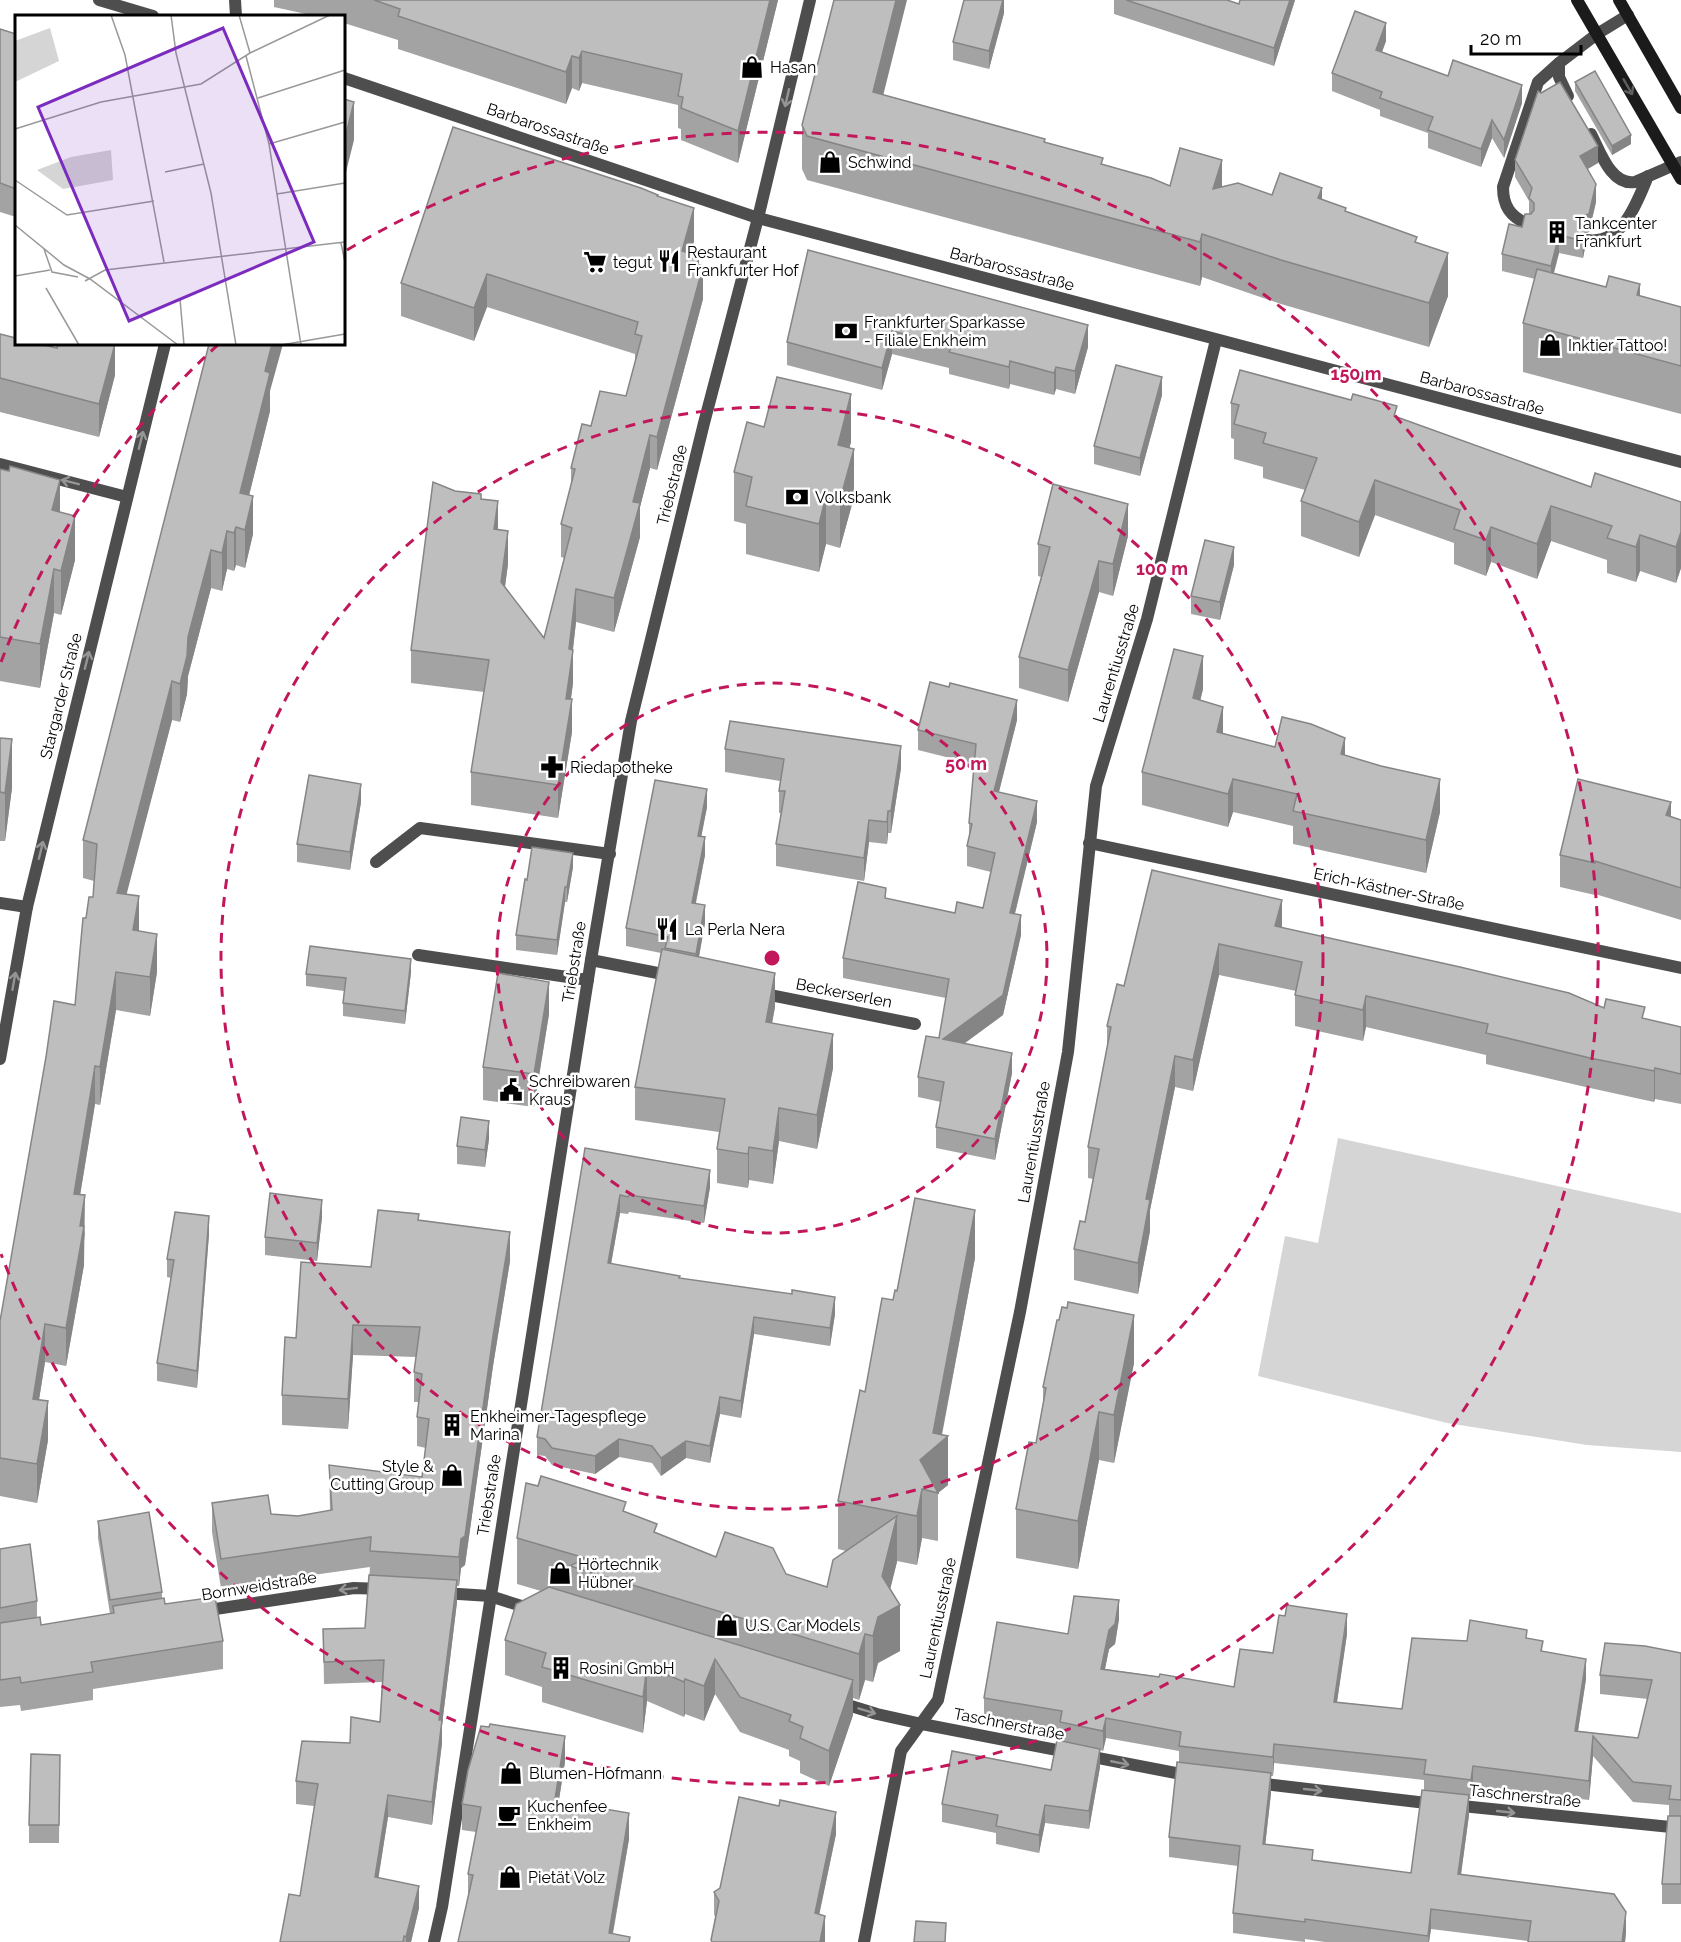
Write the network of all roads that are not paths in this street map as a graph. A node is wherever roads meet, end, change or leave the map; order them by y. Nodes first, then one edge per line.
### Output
1 (99, 0) edge
2 (810, 0) edge
3 (1577, 0) edge
4 (1619, 0) edge
5 (150, 15) edge
6 (1628, 15) junction
7 (1597, 34) junction
8 (1559, 63) junction
9 (345, 78) edge
10 (1573, 104) edge
11 (1681, 108) edge
12 (1585, 124) edge
13 (1677, 164) edge
14 (1648, 176) junction
15 (1681, 179) edge
16 (758, 218) junction
17 (1527, 224) edge
18 (1587, 240) edge
19 (1216, 340) junction
20 (165, 345) edge
21 (1681, 462) edge
22 (0, 464) edge
23 (127, 496) junction
24 (1089, 843) junction
25 (610, 854) junction
26 (376, 862) dead end
27 (0, 903) edge
28 (27, 907) junction
29 (418, 955) dead end
30 (591, 960) junction
31 (1681, 969) edge
32 (684, 978) edge
33 (588, 980) junction
34 (753, 992) edge
35 (915, 1024) dead end
36 (0, 1059) edge
37 (399, 1590) edge
38 (433, 1592) edge
39 (490, 1596) junction
40 (189, 1613) edge
41 (547, 1613) edge
42 (820, 1697) edge
43 (922, 1724) junction
44 (1202, 1777) edge
45 (1248, 1782) edge
46 (1681, 1828) edge
47 (434, 1942) edge
48 (864, 1942) edge

1 - 5 street
2 -> 16 street, Triebstraße
3 - 7 main road
4 - 6 main road
6 - 7 street
6 - 11 main road
7 - 8 street
7 -> 13 main road
8 - 10 street
8 - 17 street
9 - 16 street, Barbarossastraße
12 - 14 street
13 - 14 street
13 - 15 main road
14 - 18 street
16 - 19 street, Barbarossastraße
16 - 25 street, Triebstraße
19 - 21 street, Barbarossastraße
19 - 24 street, Laurentiusstraße
23 -> 20 street, Stargarder Straße
23 -> 22 street
28 -> 23 street, Stargarder Straße
24 - 31 street, Erich-Kästner-Straße
24 - 43 street, Laurentiusstraße
25 - 26 street
25 - 30 street, Triebstraße
27 - 28 street
36 -> 28 street, Stargarder Straße
29 - 33 street
30 - 32 street
30 - 33 street, Triebstraße
33 - 39 street, Triebstraße
34 - 35 street, Beckerserlen
37 -> 40 street, Bornweidstraße
38 - 39 street
39 - 41 street
39 - 47 street, Triebstraße
42 -> 43 street, Taschnerstraße
43 -> 44 street, Taschnerstraße
43 - 48 street, Laurentiusstraße
45 -> 46 street, Taschnerstraße

